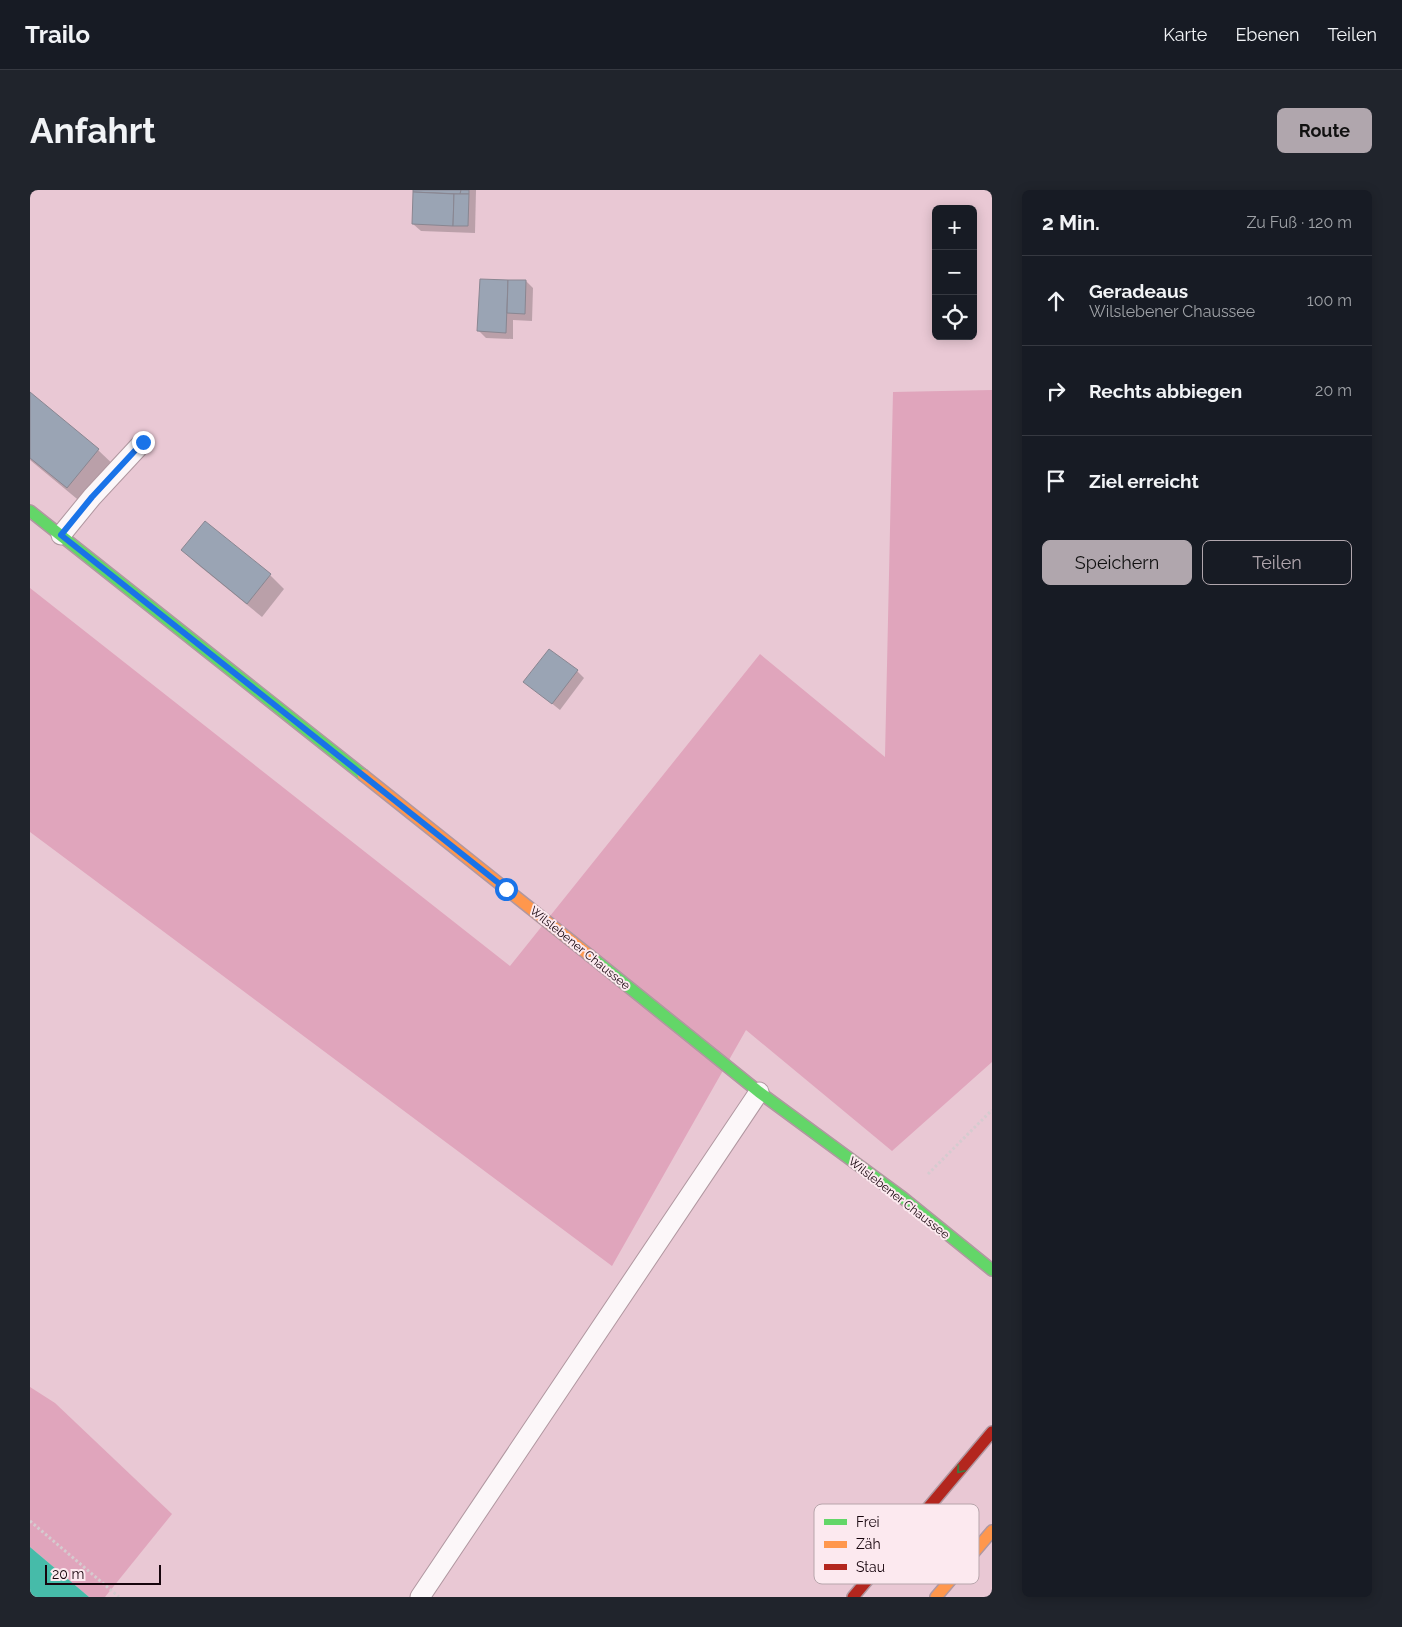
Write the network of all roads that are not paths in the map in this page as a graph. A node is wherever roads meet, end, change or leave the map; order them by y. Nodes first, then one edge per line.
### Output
1 (143, 442) dead end
2 (30, 511) edge
3 (61, 535) junction
4 (759, 1092) junction
5 (992, 1270) edge
6 (992, 1432) edge
7 (931, 1504) edge
8 (992, 1531) edge
9 (979, 1546) edge
10 (864, 1584) edge
11 (947, 1584) edge
12 (420, 1597) edge
13 (853, 1597) edge
14 (936, 1597) edge

1 - 3 lane
2 - 3 main road, Wilslebener Chaussee
3 - 4 main road, Wilslebener Chaussee
4 - 5 main road, Wilslebener Chaussee
4 - 12 lane
6 -> 7 main road
8 - 9 main road
10 -> 13 main road
11 - 14 main road

